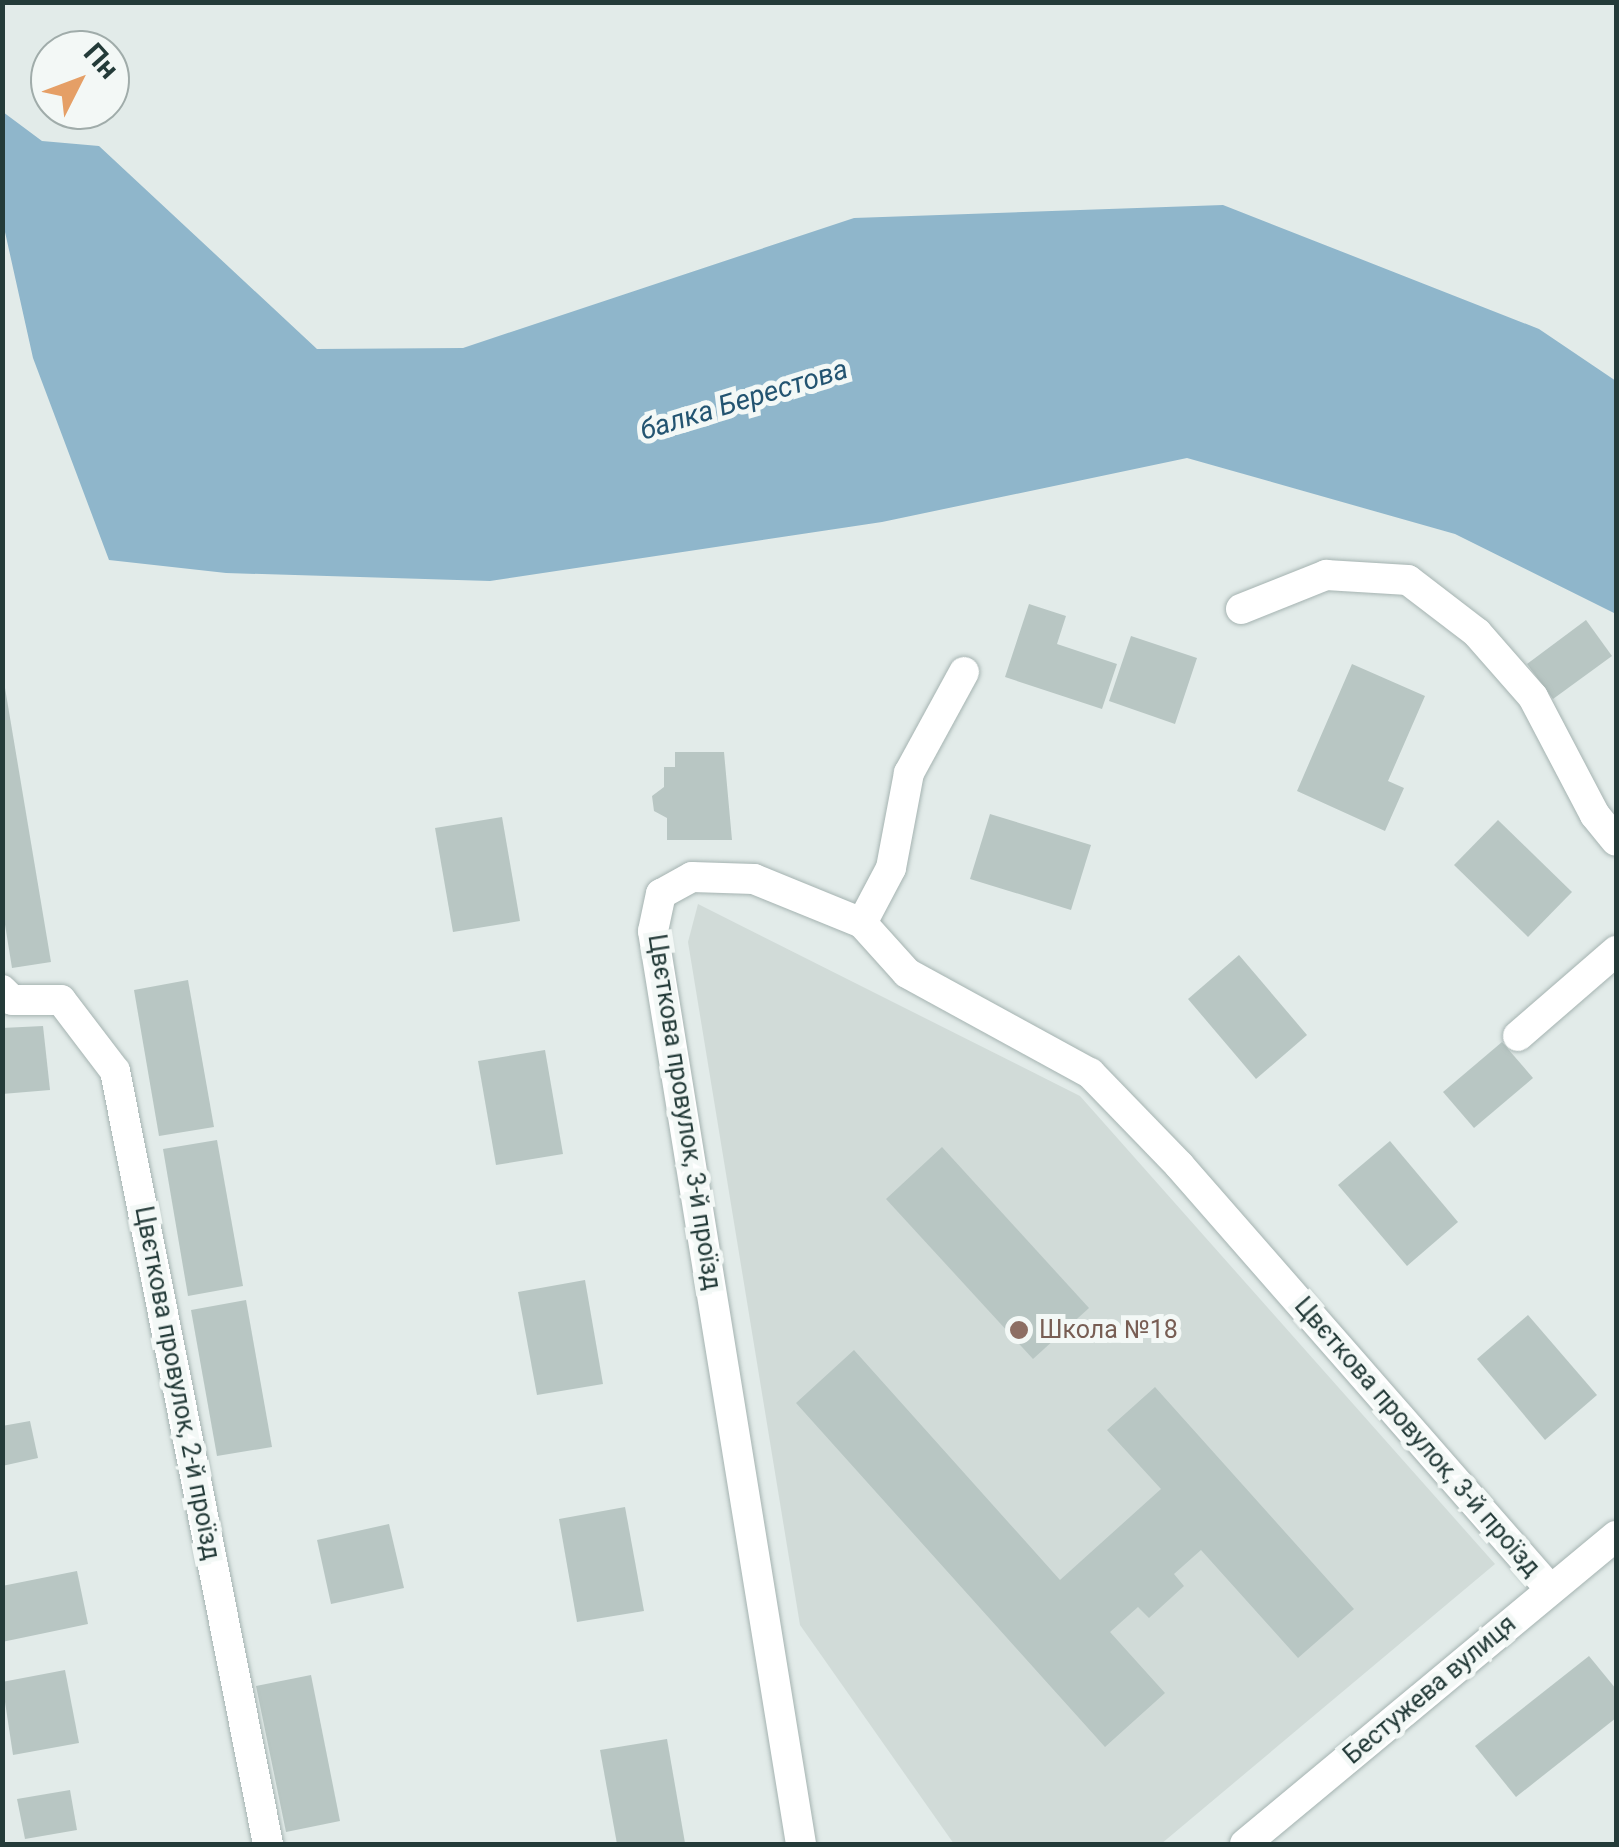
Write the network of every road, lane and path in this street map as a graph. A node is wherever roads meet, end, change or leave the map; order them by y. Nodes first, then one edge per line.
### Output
1 (1241, 609) dead end
2 (964, 672) dead end
3 (1616, 841) edge
4 (862, 923) junction
5 (1616, 951) edge
6 (2, 990) edge
7 (1518, 1036) dead end
8 (1616, 1536) edge
9 (1550, 1589) junction
10 (268, 1844) edge
11 (800, 1844) edge
12 (1245, 1844) edge

1 - 3 street
2 - 4 street
4 - 9 street, Цвєткова провулок, 3-й проїзд
4 - 11 street, Цвєткова провулок, 3-й проїзд
5 - 7 street
6 - 10 street, Цвєткова провулок, 2-й проїзд
8 - 9 street, Бестужева вулиця
9 - 12 street, Бестужева вулиця

